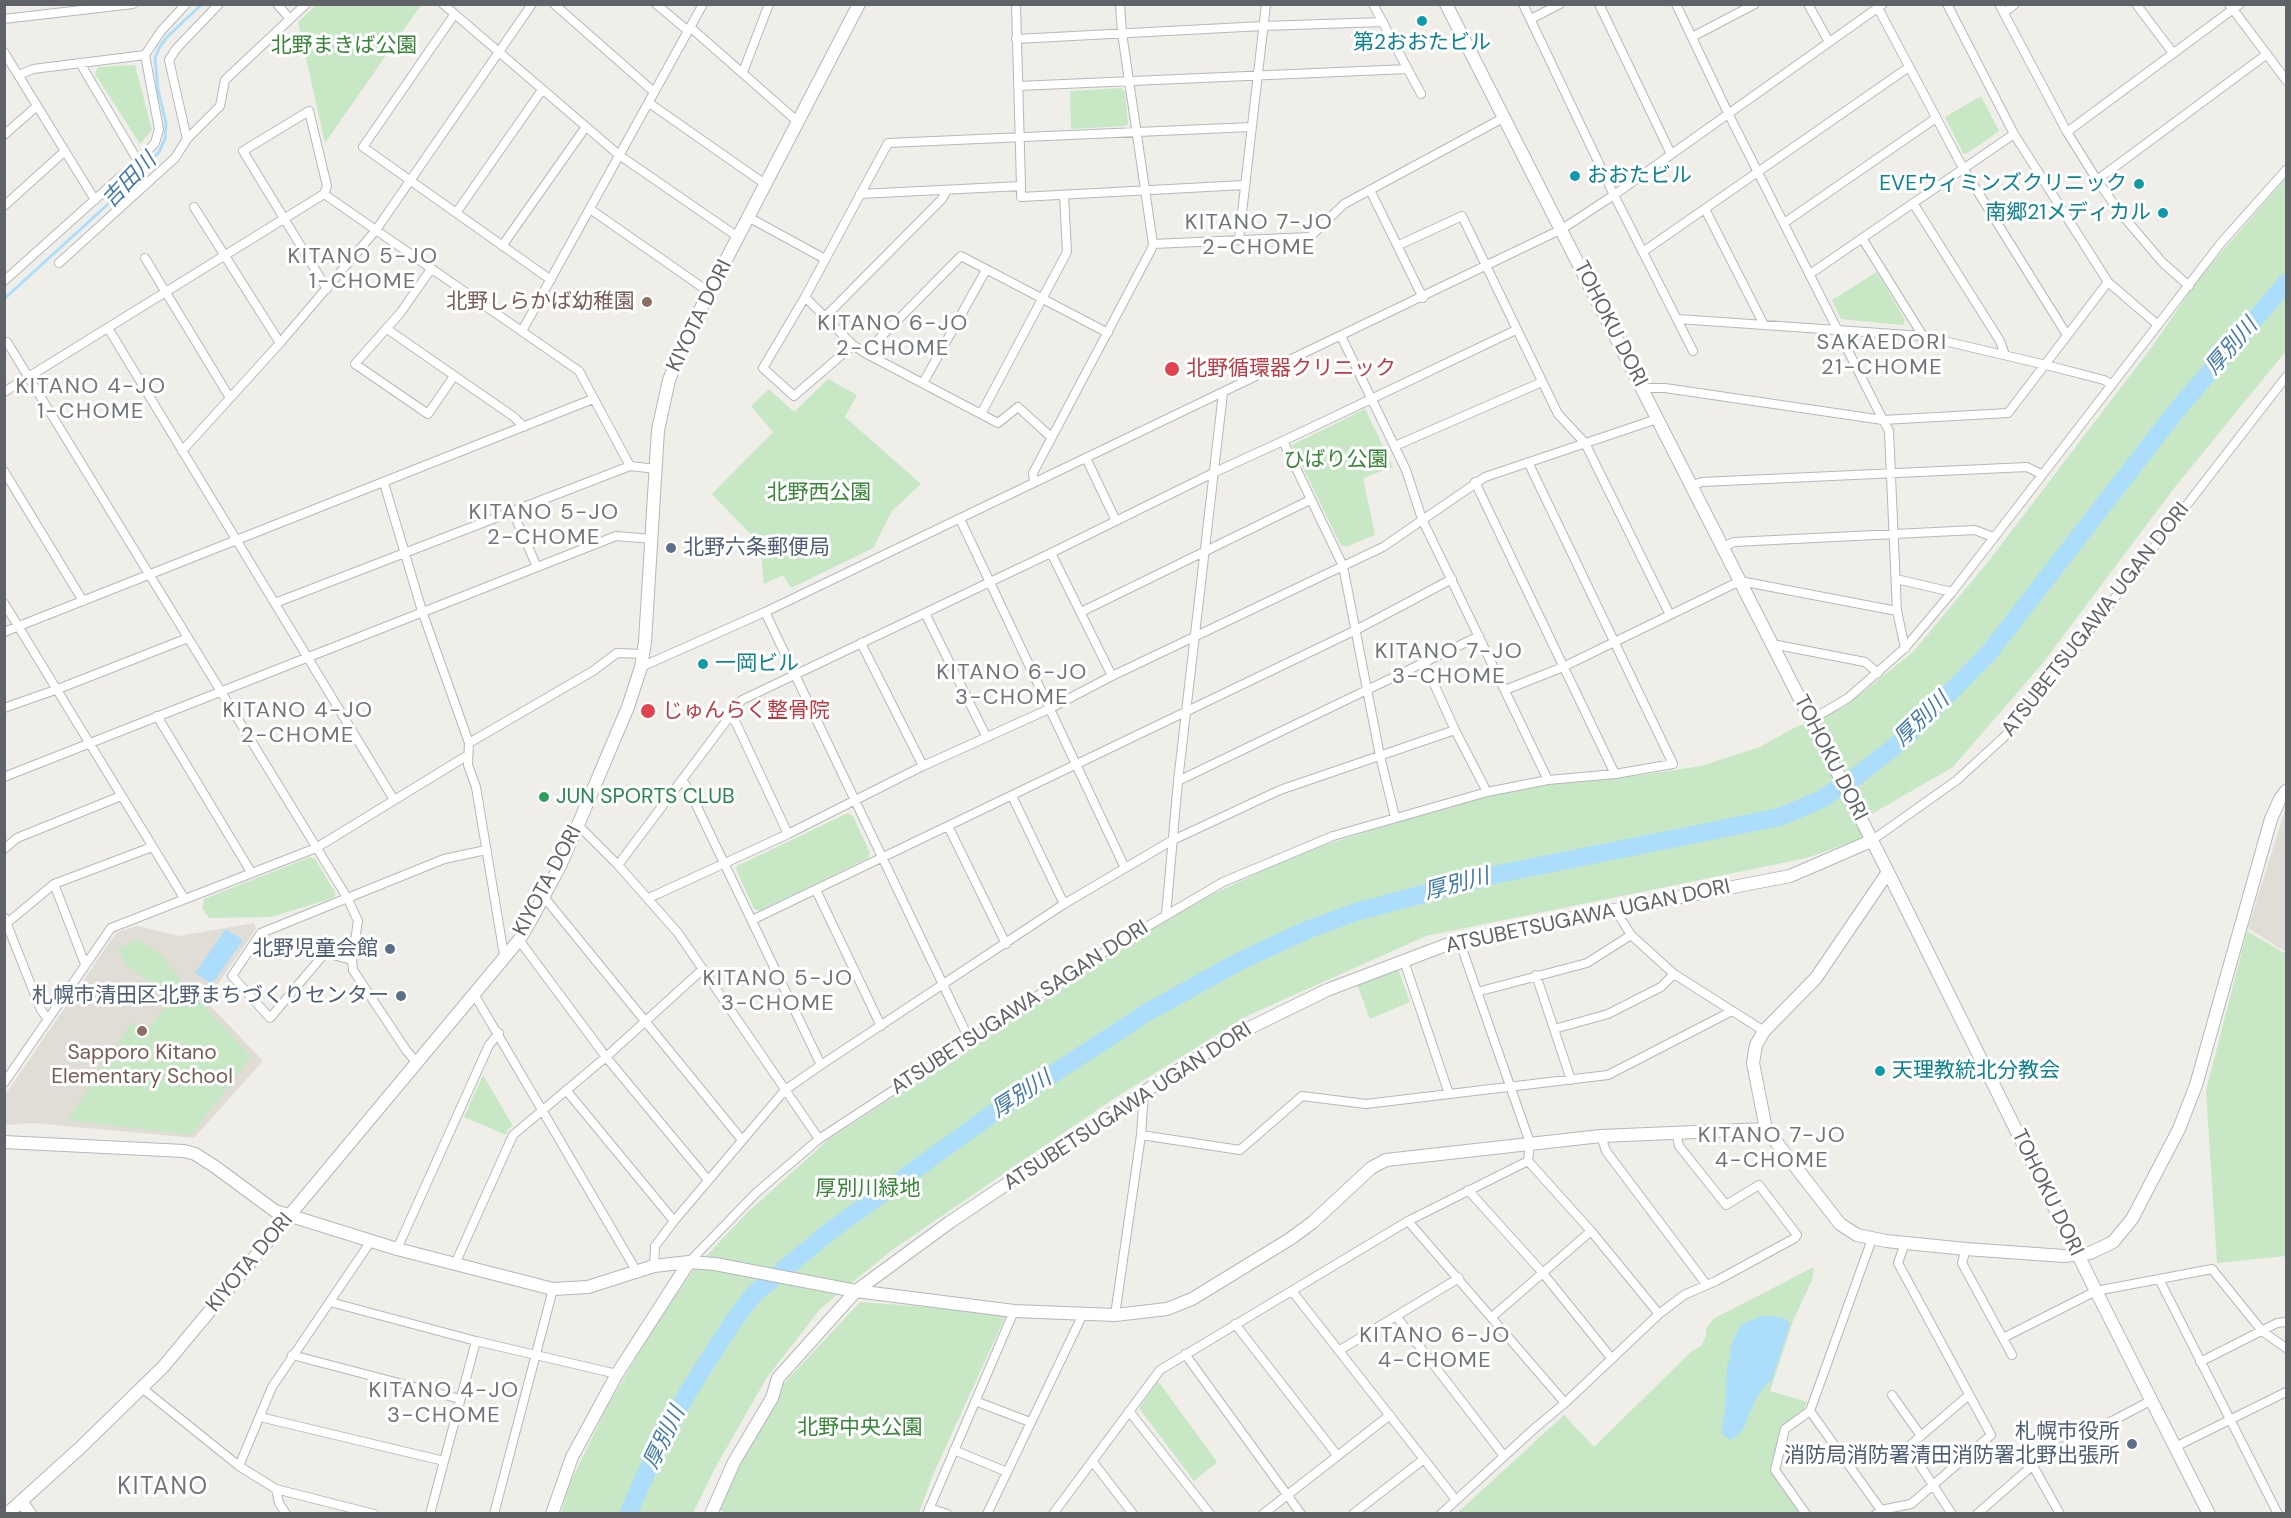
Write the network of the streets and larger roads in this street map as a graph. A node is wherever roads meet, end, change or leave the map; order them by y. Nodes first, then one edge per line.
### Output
1 (133, 4) edge
2 (186, 4) edge
3 (219, 4) edge
4 (277, 4) edge
5 (306, 4) edge
6 (443, 4) edge
7 (532, 4) edge
8 (554, 4) edge
9 (656, 4) edge
10 (703, 4) edge
11 (769, 4) edge
12 (859, 4) edge
13 (1016, 4) edge
14 (1120, 4) edge
15 (1266, 4) edge
16 (1373, 4) edge
17 (1446, 4) edge
18 (1524, 4) edge
19 (1560, 4) edge
20 (1599, 4) edge
21 (1676, 4) edge
22 (1755, 4) edge
23 (1808, 4) edge
24 (1947, 4) edge
25 (2015, 4) edge
26 (2136, 4) edge
27 (1881, 6) edge
28 (2234, 6) edge
29 (2002, 9) edge
30 (454, 15) junction
31 (4, 19) edge
32 (290, 19) junction
33 (1531, 19) junction
34 (1383, 22) junction
35 (1263, 26) junction
36 (689, 29) junction
37 (1122, 33) junction
38 (1692, 37) junction
39 (1016, 39) junction
40 (1829, 42) junction
41 (499, 53) junction
42 (2173, 53) junction
43 (2266, 54) junction
44 (144, 55) junction
45 (6, 59) edge
46 (80, 63) junction
47 (1909, 67) junction
48 (1407, 69) junction
49 (743, 72) junction
50 (19, 75) junction
51 (1258, 76) junction
52 (2286, 80) edge
53 (1130, 82) junction
54 (1018, 86) junction
55 (542, 90) junction
56 (654, 92) junction
57 (1421, 94) dead end
58 (649, 103) junction
59 (37, 106) junction
60 (1728, 113) junction
61 (1503, 118) junction
62 (1936, 118) junction
63 (798, 122) junction
64 (1251, 127) junction
65 (585, 128) junction
66 (1137, 132) junction
67 (2067, 132) junction
68 (2014, 134) junction
69 (4, 135) edge
70 (1020, 138) junction
71 (187, 140) junction
72 (65, 151) junction
73 (1671, 154) junction
74 (620, 155) junction
75 (138, 161) junction
76 (1963, 168) junction
77 (2286, 170) edge
78 (1758, 172) junction
79 (2097, 180) junction
80 (410, 182) junction
81 (765, 184) junction
82 (1245, 185) junction
83 (1021, 186) junction
84 (1145, 189) junction
85 (947, 190) junction
86 (1370, 190) junction
87 (324, 194) junction
88 (860, 194) junction
89 (1064, 195) junction
90 (1614, 195) junction
91 (95, 200) junction
92 (1914, 203) junction
93 (4, 206) edge
94 (194, 207) dead end
95 (590, 209) junction
96 (1705, 209) junction
97 (456, 213) junction
98 (748, 217) junction
99 (284, 219) junction
100 (1784, 223) junction
101 (376, 230) junction
102 (1562, 230) junction
103 (738, 237) junction
104 (1862, 238) junction
105 (1239, 239) junction
106 (1153, 244) junction
107 (1399, 245) junction
108 (502, 246) junction
109 (1644, 251) junction
110 (225, 256) junction
111 (145, 258) dead end
112 (825, 259) junction
113 (59, 263) dead end
114 (1487, 267) junction
115 (431, 269) junction
116 (986, 270) junction
117 (1810, 274) junction
118 (551, 280) junction
119 (4, 281) edge
120 (2108, 282) junction
121 (2189, 286) junction
122 (327, 290) junction
123 (166, 292) junction
124 (709, 292) junction
125 (805, 297) junction
126 (1423, 298) junction
127 (1041, 300) junction
128 (826, 316) junction
129 (1678, 319) junction
130 (1764, 325) junction
131 (2158, 325) junction
132 (108, 328) junction
133 (387, 329) junction
134 (1516, 330) junction
135 (1838, 330) junction
136 (522, 331) junction
137 (1108, 333) junction
138 (2067, 335) junction
139 (1341, 336) junction
140 (1923, 336) junction
141 (7, 342) dead end
142 (280, 343) junction
143 (853, 345) junction
144 (1694, 351) dead end
145 (865, 353) junction
146 (2005, 355) junction
147 (2046, 364) junction
148 (454, 376) junction
149 (29, 377) junction
150 (2286, 377) edge
151 (1542, 382) junction
152 (923, 383) junction
153 (2112, 385) junction
154 (1642, 388) junction
155 (4, 392) edge
156 (1223, 393) junction
157 (230, 398) junction
158 (593, 399) junction
159 (1373, 399) junction
160 (981, 414) junction
161 (1656, 419) junction
162 (1883, 420) junction
163 (524, 427) junction
164 (1051, 437) junction
165 (1283, 441) junction
166 (1585, 442) junction
167 (1395, 446) junction
168 (182, 451) junction
169 (1086, 458) junction
170 (1528, 462) junction
171 (630, 466) junction
172 (656, 469) junction
173 (4, 471) edge
174 (1213, 473) junction
175 (1891, 473) junction
176 (2041, 474) junction
177 (1034, 482) junction
178 (1475, 482) junction
179 (384, 483) junction
180 (1691, 486) junction
181 (1310, 500) junction
182 (512, 510) junction
183 (960, 519) junction
184 (1422, 519) junction
185 (1116, 520) junction
186 (1894, 535) junction
187 (1993, 537) junction
188 (652, 539) junction
189 (237, 540) junction
190 (1723, 547) junction
191 (1204, 552) junction
192 (404, 553) junction
193 (1052, 553) junction
194 (1343, 566) junction
195 (537, 567) junction
196 (150, 575) junction
197 (1452, 579) junction
198 (1896, 579) junction
199 (1740, 581) junction
200 (989, 582) junction
201 (1952, 592) junction
202 (83, 601) junction
203 (4, 603) edge
204 (275, 603) junction
205 (422, 611) junction
206 (1898, 611) junction
207 (765, 612) junction
208 (1081, 612) junction
209 (925, 613) junction
210 (1670, 615) junction
211 (19, 626) junction
212 (1356, 630) junction
213 (4, 632) edge
214 (1479, 636) junction
215 (1194, 637) junction
216 (188, 638) junction
217 (861, 643) junction
218 (1615, 643) junction
219 (1772, 644) junction
220 (1905, 648) junction
221 (644, 654) junction
222 (307, 657) junction
223 (1424, 662) junction
224 (641, 667) junction
225 (1563, 667) junction
226 (1878, 673) junction
227 (796, 675) junction
228 (1112, 676) junction
229 (58, 689) junction
230 (1368, 689) junction
231 (1505, 690) junction
232 (221, 691) junction
233 (4, 708) edge
234 (1049, 709) junction
235 (1185, 712) junction
236 (730, 715) junction
237 (157, 716) junction
238 (1810, 719) junction
239 (1455, 730) junction
240 (986, 736) junction
241 (469, 743) junction
242 (89, 744) junction
243 (468, 755) junction
244 (1380, 756) junction
245 (1076, 765) junction
246 (923, 766) junction
247 (1616, 774) junction
248 (4, 777) edge
249 (682, 780) junction
250 (1548, 780) junction
251 (1178, 781) junction
252 (2286, 791) edge
253 (1486, 792) junction
254 (121, 796) junction
255 (1012, 796) junction
256 (855, 799) junction
257 (394, 800) junction
258 (1395, 817) junction
259 (578, 825) junction
260 (948, 826) junction
261 (788, 834) junction
262 (1172, 841) junction
263 (1871, 841) junction
264 (152, 847) junction
265 (316, 848) junction
266 (4, 849) edge
267 (486, 850) junction
268 (883, 857) junction
269 (725, 864) junction
270 (618, 865) junction
271 (1125, 868) junction
272 (251, 872) junction
273 (1888, 872) junction
274 (54, 884) junction
275 (816, 890) junction
276 (544, 897) junction
277 (184, 898) junction
278 (649, 898) junction
279 (348, 899) junction
280 (1064, 904) junction
281 (1615, 909) junction
282 (1166, 915) junction
283 (6, 920) edge
284 (752, 920) junction
285 (1631, 934) junction
286 (519, 939) junction
287 (1459, 940) junction
288 (1006, 944) junction
289 (504, 955) junction
290 (352, 960) junction
291 (1404, 961) junction
292 (85, 964) junction
293 (703, 969) junction
294 (1674, 974) junction
295 (1536, 975) junction
296 (944, 984) junction
297 (1477, 992) junction
298 (474, 994) junction
299 (1732, 1011) junction
300 (48, 1019) junction
301 (645, 1020) junction
302 (881, 1026) junction
303 (1554, 1029) junction
304 (1764, 1031) junction
305 (499, 1033) junction
306 (969, 1039) junction
307 (606, 1057) junction
308 (417, 1063) junction
309 (822, 1065) junction
310 (1571, 1080) junction
311 (5, 1082) edge
312 (1512, 1086) junction
313 (566, 1090) junction
314 (785, 1090) junction
315 (1144, 1092) junction
316 (1449, 1094) junction
317 (543, 1110) junction
318 (1766, 1129) junction
319 (1676, 1132) junction
320 (1141, 1135) junction
321 (1601, 1136) junction
322 (819, 1139) junction
323 (742, 1140) junction
324 (4, 1142) edge
325 (1530, 1143) junction
326 (1528, 1161) junction
327 (708, 1180) junction
328 (1468, 1191) junction
329 (290, 1215) junction
330 (674, 1221) junction
331 (1408, 1221) junction
332 (1590, 1231) junction
333 (1872, 1239) junction
334 (370, 1241) junction
335 (1905, 1243) junction
336 (397, 1249) junction
337 (1966, 1249) junction
338 (2077, 1254) junction
339 (689, 1262) junction
340 (455, 1264) junction
341 (654, 1266) junction
342 (637, 1272) junction
343 (1542, 1272) junction
344 (1459, 1278) junction
345 (2159, 1280) junction
346 (1706, 1284) junction
347 (553, 1289) junction
348 (1292, 1291) junction
349 (2096, 1291) junction
350 (856, 1292) junction
351 (330, 1302) junction
352 (1014, 1311) junction
353 (1083, 1314) junction
354 (1659, 1314) junction
355 (1115, 1315) junction
356 (1396, 1316) junction
357 (1492, 1317) junction
358 (2286, 1322) edge
359 (1235, 1324) junction
360 (2262, 1331) junction
361 (2003, 1338) junction
362 (476, 1341) junction
363 (2286, 1348) edge
364 (1340, 1350) junction
365 (1185, 1354) junction
366 (292, 1355) junction
367 (536, 1355) junction
368 (2012, 1355) dead end
369 (1612, 1359) junction
370 (2200, 1362) junction
371 (617, 1374) junction
372 (142, 1388) junction
373 (2286, 1392) edge
374 (1892, 1395) dead end
375 (1969, 1395) junction
376 (460, 1399) junction
377 (2152, 1400) junction
378 (975, 1401) junction
379 (1565, 1403) junction
380 (1129, 1411) junction
381 (1810, 1411) junction
382 (1390, 1415) junction
383 (260, 1417) junction
384 (2230, 1420) junction
385 (1030, 1422) junction
386 (1921, 1436) junction
387 (2175, 1447) junction
388 (954, 1450) junction
389 (1337, 1455) junction
390 (1504, 1456) junction
391 (1424, 1459) junction
392 (444, 1461) junction
393 (1093, 1462) junction
394 (239, 1466) junction
395 (2033, 1466) junction
396 (1007, 1472) junction
397 (1934, 1485) junction
398 (276, 1489) junction
399 (1288, 1495) junction
400 (1456, 1500) junction
401 (21, 1502) junction
402 (928, 1511) edge
403 (1878, 1512) edge
404 (1054, 1513) edge
405 (8, 1514) edge
406 (30, 1514) edge
407 (286, 1514) edge
408 (374, 1514) edge
409 (430, 1514) edge
410 (494, 1514) edge
411 (552, 1514) edge
412 (711, 1514) edge
413 (947, 1514) edge
414 (987, 1514) edge
415 (1133, 1514) edge
416 (1210, 1514) edge
417 (1263, 1514) edge
418 (1301, 1514) edge
419 (1353, 1514) edge
420 (1441, 1514) edge
421 (1806, 1514) edge
422 (1952, 1514) edge
423 (1977, 1514) edge
424 (2060, 1514) edge
425 (2209, 1514) edge
426 (2278, 1514) edge

1 - 31 street
2 - 44 street
3 - 71 street
4 - 32 street
5 - 32 street
6 - 30 street
7 - 41 street
8 - 56 street
9 - 36 street
10 - 36 street
11 - 49 street
12 - 63 street, KIYOTA DORI
13 - 39 street
14 - 37 street
15 - 35 street
16 - 34 street
17 - 61 street, TOHOKU DORI
18 - 33 street
19 - 33 street
20 - 73 street
21 - 38 street
22 - 38 street
23 - 40 street
24 - 68 street
25 - 29 street
26 - 42 street
27 - 40 street
27 - 47 street
28 - 42 street
28 - 43 street
29 - 67 street
30 - 41 street
30 - 80 street
32 - 71 street
33 - 90 street
34 - 35 street
34 - 48 street
35 - 37 street
35 - 51 street
36 - 49 street
36 - 56 street
37 - 39 street
37 - 53 street
38 - 60 street
39 - 54 street
40 - 60 street
41 - 55 street
41 - 80 street
42 - 67 street
43 - 52 street
43 - 79 street
44 - 46 street
44 - 75 street
45 - 50 street
46 - 50 street
46 - 75 street
47 - 62 street
47 - 78 street
48 - 51 street
48 - 57 street
49 - 63 street
50 - 59 street
51 - 53 street
51 - 64 street
53 - 54 street
53 - 66 street
54 - 70 street
55 - 65 street
55 - 97 street
56 - 58 street
58 - 74 street
58 - 81 street
59 - 69 street
59 - 72 street
60 - 73 street
60 - 78 street
61 - 86 street
61 - 102 street, TOHOKU DORI
62 - 76 street
62 - 100 street
63 - 81 street, KIYOTA DORI
64 - 66 street
64 - 82 street
65 - 74 street
65 - 108 street
66 - 70 street
66 - 84 street
67 - 79 street
68 - 76 street
68 - 120 street
70 - 83 street
70 - 88 street
71 - 113 street
72 - 91 street
72 - 93 street
73 - 90 street
74 - 95 street
74 - 103 street
75 - 91 street
76 - 92 street
76 - 138 street
77 - 121 street
78 - 96 street
78 - 100 street
79 - 121 street
80 - 97 street
80 - 101 street
81 - 98 street, KIYOTA DORI
82 - 84 street
82 - 105 street
83 - 85 street
83 - 89 street
84 - 89 street
84 - 106 street
85 - 88 street
85 - 128 street
86 - 105 street
86 - 107 street
87 - 99 street
87 - 99 street
87 - 101 street
88 - 112 street
89 - 127 street
90 - 102 street
90 - 109 street
91 - 119 street
92 - 104 street
92 - 146 street
94 - 110 street
95 - 118 street
95 - 124 street
96 - 109 street
96 - 130 street
97 - 108 street
98 - 103 street, KIYOTA DORI
98 - 112 street
99 - 110 street
99 - 122 street
100 - 117 street
101 - 115 street
101 - 122 street
102 - 114 street
102 - 154 street, TOHOKU DORI
103 - 124 street, KIYOTA DORI
104 - 117 street
104 - 140 street
105 - 106 street
106 - 137 street
107 - 114 street
107 - 126 street
108 - 118 street
109 - 129 street
110 - 123 street
110 - 142 street
111 - 123 street
112 - 125 street
114 - 126 street
114 - 134 street
115 - 133 street
115 - 136 street
116 - 127 street
116 - 145 street
116 - 152 street
117 - 135 street
118 - 136 street
120 - 131 street
120 - 138 street
121 - 131 street
122 - 142 street
123 - 132 street
123 - 157 street
124 - 172 street, KIYOTA DORI
125 - 128 street
125 - 143 street
126 - 139 street
127 - 137 street
127 - 160 street
128 - 143 street
129 - 130 street
129 - 144 street
130 - 135 street
131 - 153 street
132 - 149 street
132 - 168 street
133 - 148 street
133 - 148 street
134 - 151 street
134 - 159 street
135 - 140 street
135 - 162 street
136 - 158 street
137 - 164 street
138 - 147 street
139 - 156 street
139 - 159 street
140 - 146 street
141 - 149 street
142 - 157 street
143 - 145 street
145 - 152 street
146 - 147 street
147 - 153 street
147 - 162 street
148 - 163 street
149 - 155 street
149 - 196 street
150 - 263 street, ATSUBETSUGAWA UGAN DORI
151 - 166 street
151 - 167 street
152 - 160 street
153 - 176 street
154 - 161 street, TOHOKU DORI
154 - 162 street
156 - 169 street
156 - 174 street
157 - 168 street
158 - 163 street
158 - 171 street
159 - 165 street
159 - 167 street
160 - 164 street
161 - 166 street
161 - 180 street, TOHOKU DORI
162 - 175 street
163 - 179 street
164 - 177 street
165 - 174 street
165 - 181 street
166 - 170 street
166 - 210 street
167 - 184 street
168 - 189 street
169 - 177 street
169 - 185 street
170 - 178 street
170 - 218 street
171 - 172 street
171 - 182 street
172 - 188 street, KIYOTA DORI
173 - 202 street
174 - 185 street
174 - 191 street
175 - 176 street
175 - 180 street
175 - 186 street
176 - 187 street
177 - 183 street
178 - 184 street
178 - 225 street
179 - 189 street
179 - 192 street
180 - 190 street, TOHOKU DORI
181 - 191 street
181 - 194 street
182 - 192 street
182 - 195 street
183 - 200 street
183 - 207 street
184 - 194 street
184 - 197 street
185 - 193 street
186 - 187 street
186 - 190 street
186 - 198 street
187 - 201 street
188 - 195 street
188 - 221 street, KIYOTA DORI
189 - 196 street
189 - 204 street
190 - 199 street, TOHOKU DORI
191 - 208 street
191 - 215 street
192 - 204 street
192 - 205 street
193 - 200 street
193 - 208 street
194 - 212 street
194 - 215 street
195 - 205 street
196 - 202 street
196 - 216 street
197 - 212 street
197 - 214 street
198 - 201 street
198 - 206 street
199 - 206 street
199 - 210 street
199 - 219 street, TOHOKU DORI
200 - 209 street
200 - 234 street
201 - 220 street
202 - 211 street
203 - 211 street
204 - 222 street
205 - 222 street
205 - 241 street
206 - 220 street
207 - 224 street
207 - 227 street
208 - 228 street
209 - 217 street
209 - 240 street
210 - 218 street
211 - 213 street
211 - 229 street
212 - 230 street
212 - 235 street
214 - 223 street
214 - 231 street
215 - 228 street
215 - 235 street
216 - 229 street
216 - 232 street
217 - 227 street
217 - 246 street
218 - 225 street
218 - 247 street, ATSUBETSUGAWA SAGAN DORI
219 - 226 street
219 - 238 street, TOHOKU DORI
220 - 226 street
221 - 224 street, KIYOTA DORI
221 - 241 street
222 - 232 street
222 - 257 street
223 - 230 street
223 - 239 street
224 - 259 street, KIYOTA DORI
225 - 231 street
225 - 247 street
226 - 238 street
227 - 236 street
227 - 256 street
228 - 234 street
229 - 233 street
229 - 242 street
230 - 244 street
230 - 251 street
231 - 250 street
232 - 237 street
232 - 265 street
234 - 240 street
234 - 245 street
235 - 245 street
235 - 251 street
236 - 249 street
236 - 261 street
237 - 242 street
237 - 272 street
238 - 263 street, TOHOKU DORI
239 - 244 street
239 - 253 street
240 - 246 street
241 - 243 street
242 - 248 street
242 - 254 street
243 - 257 street
243 - 267 street
244 - 258 street
244 - 262 street
245 - 255 street
245 - 271 street
246 - 256 street
247 - 250 street, ATSUBETSUGAWA SAGAN DORI
249 - 269 street
249 - 270 street
250 - 253 street, ATSUBETSUGAWA SAGAN DORI
251 - 262 street
252 - 338 street
253 - 258 street, ATSUBETSUGAWA SAGAN DORI
254 - 264 street
254 - 266 street
255 - 260 street
255 - 280 street
256 - 261 street
256 - 268 street
257 - 265 street
258 - 282 street, ATSUBETSUGAWA SAGAN DORI
259 - 270 street
259 - 276 street, KIYOTA DORI
260 - 268 street
260 - 288 street
261 - 269 street
262 - 271 street
262 - 282 street
263 - 273 street, TOHOKU DORI
263 - 281 street, ATSUBETSUGAWA UGAN DORI
264 - 274 street
264 - 277 street
265 - 272 street
265 - 279 street
267 - 279 street
267 - 289 street
268 - 275 street
268 - 296 street
269 - 278 street
269 - 284 street
270 - 278 street
271 - 280 street
272 - 277 street
273 - 304 street
273 - 338 street, TOHOKU DORI
274 - 283 street
274 - 292 street
275 - 284 street
275 - 302 street
276 - 286 street, KIYOTA DORI
276 - 301 street
277 - 292 street
278 - 293 street
279 - 290 street
279 - 290 street
280 - 288 street
281 - 285 street
281 - 287 street, ATSUBETSUGAWA UGAN DORI
282 - 306 street, ATSUBETSUGAWA SAGAN DORI
283 - 300 street
284 - 309 street
285 - 294 street
285 - 295 street
286 - 289 street, KIYOTA DORI
286 - 307 street
287 - 291 street, ATSUBETSUGAWA UGAN DORI
287 - 297 street
288 - 296 street
289 - 298 street, KIYOTA DORI
290 - 308 street
291 - 315 street, ATSUBETSUGAWA UGAN DORI
291 - 316 street
292 - 300 street
293 - 301 street
293 - 314 street
294 - 299 street
294 - 303 street
295 - 297 street
295 - 303 street
296 - 302 street
296 - 306 street
297 - 312 street
298 - 305 street
298 - 308 street, KIYOTA DORI
299 - 304 street
299 - 310 street
300 - 311 street
301 - 307 street
301 - 323 street
302 - 309 street
303 - 310 street
304 - 318 street
305 - 317 street
305 - 336 street
306 - 322 street, ATSUBETSUGAWA SAGAN DORI
307 - 313 street
307 - 327 street
308 - 329 street, KIYOTA DORI
309 - 314 street
310 - 312 street
312 - 316 street
312 - 325 street
313 - 317 street
313 - 330 street
314 - 322 street
314 - 323 street
315 - 320 street
315 - 350 street, ATSUBETSUGAWA UGAN DORI
316 - 320 street
317 - 340 street
317 - 342 street
318 - 319 street
318 - 333 street
319 - 321 street
319 - 346 street
320 - 355 street
321 - 325 street
321 - 346 street
322 - 339 street, ATSUBETSUGAWA SAGAN DORI
323 - 327 street
324 - 329 street
325 - 326 street
325 - 355 street
326 - 328 street
326 - 332 street
327 - 330 street
328 - 331 street
328 - 343 street
329 - 334 street
329 - 372 street, KIYOTA DORI
330 - 341 street
331 - 344 street
331 - 348 street
332 - 343 street
332 - 354 street
333 - 335 street
333 - 381 street
334 - 336 street
334 - 351 street
335 - 337 street
335 - 375 street
336 - 340 street
337 - 338 street
337 - 361 street
338 - 349 street, TOHOKU DORI
339 - 341 street
339 - 350 street
339 - 371 street, ATSUBETSUGAWA SAGAN DORI
340 - 347 street
341 - 342 street
342 - 347 street
343 - 357 street
343 - 369 street
344 - 356 street
344 - 357 street
345 - 349 street
345 - 360 street
345 - 370 street
346 - 354 street
347 - 367 street
348 - 359 street
348 - 364 street
349 - 361 street
349 - 377 street, TOHOKU DORI
350 - 352 street
350 - 412 street, ATSUBETSUGAWA UGAN DORI
351 - 362 street
351 - 366 street
352 - 353 street
352 - 378 street
353 - 355 street
353 - 385 street
354 - 369 street
356 - 364 street
356 - 390 street
357 - 379 street
358 - 360 street
359 - 365 street
359 - 389 street
360 - 363 street
360 - 370 street
361 - 368 street
362 - 367 street
362 - 376 street
364 - 382 street
365 - 380 street
365 - 399 street
366 - 376 street
366 - 383 street
367 - 371 street
367 - 410 street
369 - 379 street
370 - 384 street
371 - 411 street, ATSUBETSUGAWA SAGAN DORI
372 - 394 street
372 - 401 street, KIYOTA DORI
373 - 384 street
374 - 386 street
375 - 386 street
375 - 397 street
376 - 392 street
377 - 387 street, TOHOKU DORI
377 - 395 street
378 - 385 street
378 - 388 street
379 - 390 street
380 - 393 street
380 - 416 street
381 - 403 street
381 - 421 street
382 - 389 street
382 - 391 street
383 - 392 street
383 - 394 street
384 - 387 street
384 - 426 street
385 - 396 street
386 - 397 street
387 - 425 street, TOHOKU DORI
388 - 396 street
388 - 402 street
389 - 399 street
390 - 400 street
391 - 400 street
391 - 419 street
392 - 409 street
393 - 404 street
393 - 415 street
394 - 398 street
395 - 423 street
395 - 424 street
396 - 414 street
397 - 403 street
397 - 422 street
398 - 407 street
398 - 408 street
399 - 417 street
399 - 418 street
400 - 420 street
401 - 405 street, KIYOTA DORI
401 - 406 street
402 - 413 street

